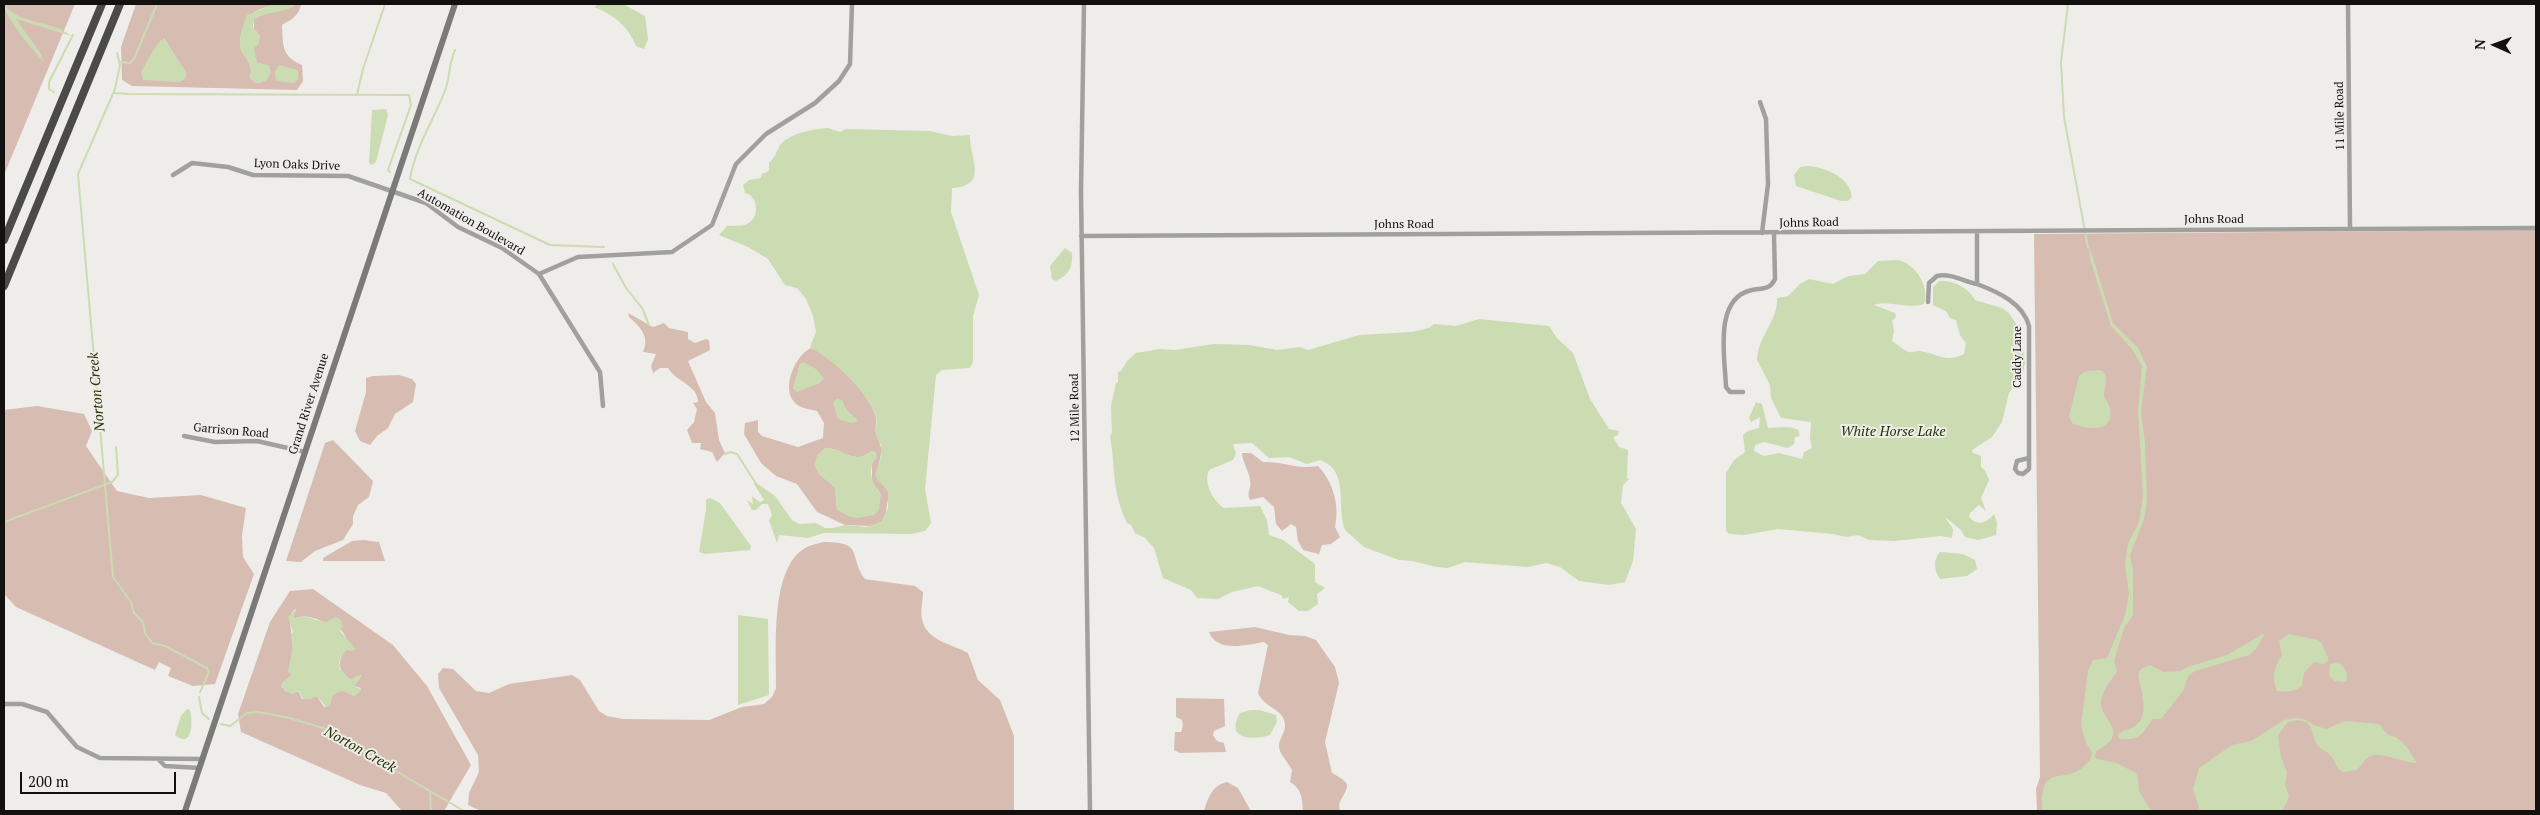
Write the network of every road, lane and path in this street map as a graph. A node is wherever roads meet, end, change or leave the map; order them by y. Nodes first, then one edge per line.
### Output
1 (102, 4) edge
2 (120, 4) edge
3 (455, 4) edge
4 (852, 4) edge
5 (1084, 4) edge
6 (2348, 4) edge
7 (1760, 102) dead end
8 (173, 175) dead end
9 (392, 190) junction
10 (2536, 228) edge
11 (2350, 229) junction
12 (1977, 232) junction
13 (1762, 234) junction
14 (1774, 234) junction
15 (1081, 236) junction
16 (4, 240) edge
17 (540, 274) junction
18 (1978, 284) junction
19 (4, 286) edge
20 (1928, 302) dead end
21 (1743, 392) dead end
22 (603, 406) dead end
23 (184, 436) dead end
24 (305, 452) junction
25 (2030, 458) dead end
26 (4, 704) edge
27 (203, 759) junction
28 (159, 760) junction
29 (200, 768) junction
30 (185, 811) edge
31 (1090, 811) edge

1 - 16 highway
2 - 19 highway
3 - 9 main road, Grand River Avenue
4 - 17 street
5 - 15 street, 12 Mile Road
6 - 11 street, 11 Mile Road
7 - 13 street
8 - 9 street, Lyon Oaks Drive
9 - 17 street, Automation Boulevard
9 - 24 main road, Grand River Avenue
10 - 11 street, Johns Road
11 - 12 street, Johns Road
12 - 14 street, Johns Road
12 - 18 street
13 - 14 street, Johns Road
13 - 15 street, Johns Road
14 - 21 street
15 - 31 street, 12 Mile Road
17 - 22 street, Automation Boulevard
18 - 20 street, Caddy Lane
18 - 25 street, Caddy Lane
23 - 24 street, Garrison Road
24 - 27 main road, Grand River Avenue
26 - 28 street
27 - 28 street
27 - 29 main road, Grand River Avenue
28 - 29 street
29 - 30 main road, Grand River Avenue

